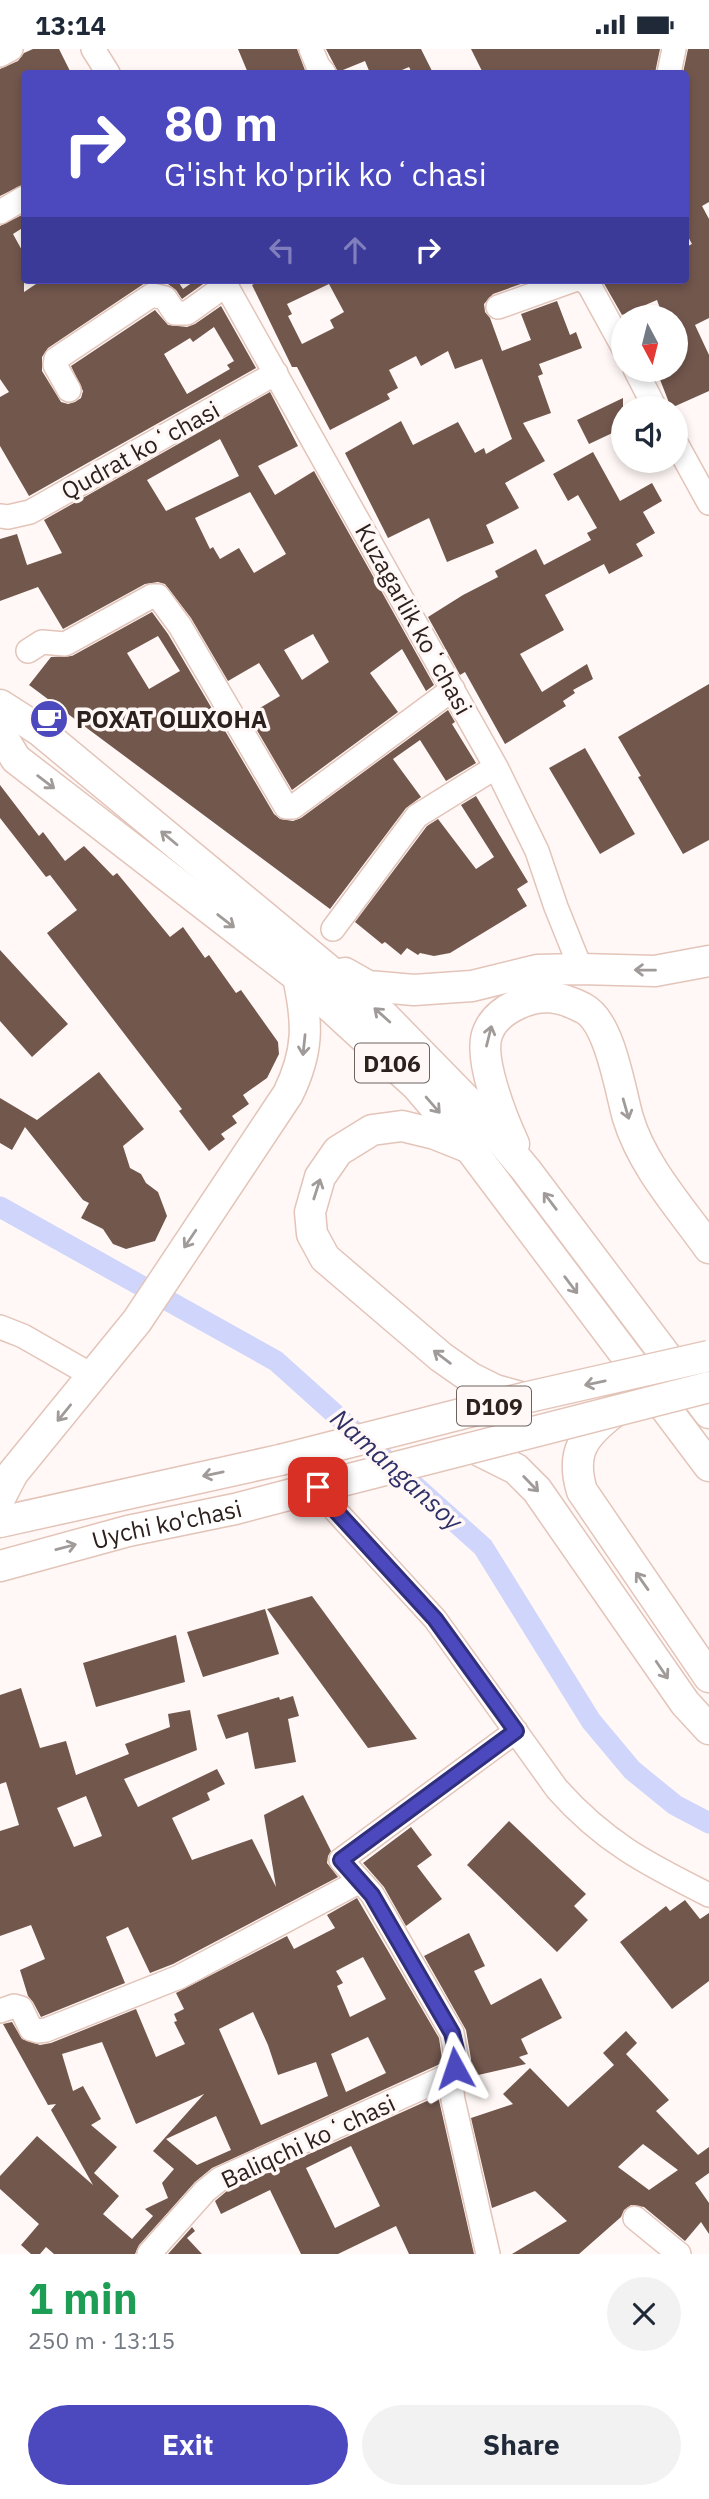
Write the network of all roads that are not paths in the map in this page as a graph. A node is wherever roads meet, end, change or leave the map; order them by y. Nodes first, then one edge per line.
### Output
1 (11, 49) edge
2 (93, 49) edge
3 (311, 49) edge
4 (674, 49) edge
5 (0, 55) edge
6 (106, 70) edge
7 (321, 70) edge
8 (670, 70) edge
9 (21, 200) edge
10 (0, 212) edge
11 (222, 284) edge
12 (225, 284) edge
13 (563, 284) edge
14 (588, 284) edge
15 (498, 307) dead end
16 (611, 325) edge
17 (276, 373) junction
18 (69, 390) dead end
19 (688, 464) edge
20 (708, 498) edge
21 (0, 516) edge
22 (28, 651) dead end
23 (453, 689) junction
24 (0, 705) edge
25 (0, 733) edge
26 (496, 767) junction
27 (333, 929) dead end
28 (263, 933) junction
29 (709, 961) edge
30 (301, 964) junction
31 (581, 969) junction
32 (469, 1147) junction
33 (526, 1170) junction
34 (709, 1248) edge
35 (0, 1327) edge
36 (709, 1356) edge
37 (93, 1376) junction
38 (709, 1387) edge
39 (524, 1398) junction
40 (614, 1412) junction
41 (709, 1413) edge
42 (474, 1448) junction
43 (709, 1466) edge
44 (326, 1485) junction
45 (119, 1495) junction
46 (0, 1498) edge
47 (0, 1522) edge
48 (128, 1531) junction
49 (0, 1566) edge
50 (709, 1677) edge
51 (709, 1729) edge
52 (516, 1731) junction
53 (360, 1881) junction
54 (709, 1895) edge
55 (0, 2011) edge
56 (450, 2075) junction
57 (635, 2218) dead end
58 (149, 2254) edge
59 (488, 2254) edge
60 (679, 2254) edge

1 - 5 street
2 - 6 street
3 - 7 street
4 - 8 street
9 - 10 street
11 - 18 street
12 - 17 street, Kuzagarlik koʻchasi
13 - 15 street
14 - 16 street
17 - 21 street, Qudrat koʻchasi
17 - 23 street, Kuzagarlik koʻchasi
19 - 20 street
22 - 23 street
23 - 26 street, Kuzagarlik koʻchasi
28 -> 24 main road, D106
25 -> 28 main road, D106
26 - 27 street
26 - 31 street, Kuzagarlik koʻchasi
28 - 30 main road, D106
29 -> 31 main road
30 - 31 main road
30 -> 32 main road, D106
33 -> 30 main road, D106
30 -> 37 main road
39 -> 32 main road
32 -> 43 main road, D106
33 -> 34 main road
41 -> 33 main road, D106
35 - 37 street
36 -> 39 main road, D109, bridge
37 -> 46 main road
38 - 40 main road, D109, bridge
39 -> 45 main road, Uychi ko'chasi / D109, bridge
40 - 42 main road, D109, bridge
50 -> 40 main road
42 - 44 main road, D109, bridge
42 -> 51 main road
44 - 48 main road, Uychi ko'chasi / D109
44 - 52 street
45 - 47 main road, Uychi ko'chasi / D109
45 - 48 main road
49 -> 48 main road, Uychi ko'chasi / D109
52 - 53 street
52 - 54 street
53 - 55 street
53 - 56 street
56 - 58 street, Baliqchi koʻchasi
56 - 59 street
57 - 60 street

